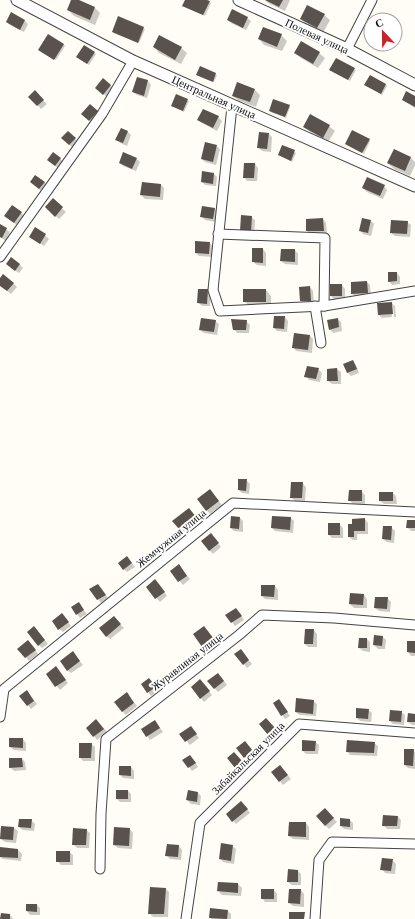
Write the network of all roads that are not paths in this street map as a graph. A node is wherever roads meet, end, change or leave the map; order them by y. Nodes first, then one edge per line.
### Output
1 (17, 0) edge
2 (239, 0) edge
3 (372, 0) edge
4 (347, 49) junction
5 (133, 61) junction
6 (415, 85) edge
7 (232, 106) junction
8 (415, 186) edge
9 (218, 234) junction
10 (0, 257) edge
11 (415, 291) edge
12 (319, 306) junction
13 (321, 343) dead end
14 (415, 512) edge
15 (415, 625) edge
16 (0, 717) edge
17 (415, 733) edge
18 (415, 844) edge
19 (100, 869) dead end
20 (186, 919) edge
21 (315, 919) edge

1 - 5 street, Центральная улица
2 - 4 street, Полевая улица
3 - 4 street
4 - 6 street, Полевая улица
5 - 7 street, Центральная улица
5 - 10 street
7 - 8 street, Центральная улица
7 - 9 street
9 - 12 street
9 - 12 street
11 - 12 street
12 - 13 street
14 - 16 street, Жемчужная улица
15 - 19 street, Журавлиная улица
17 - 20 street, Забайкальская улица
18 - 21 street

